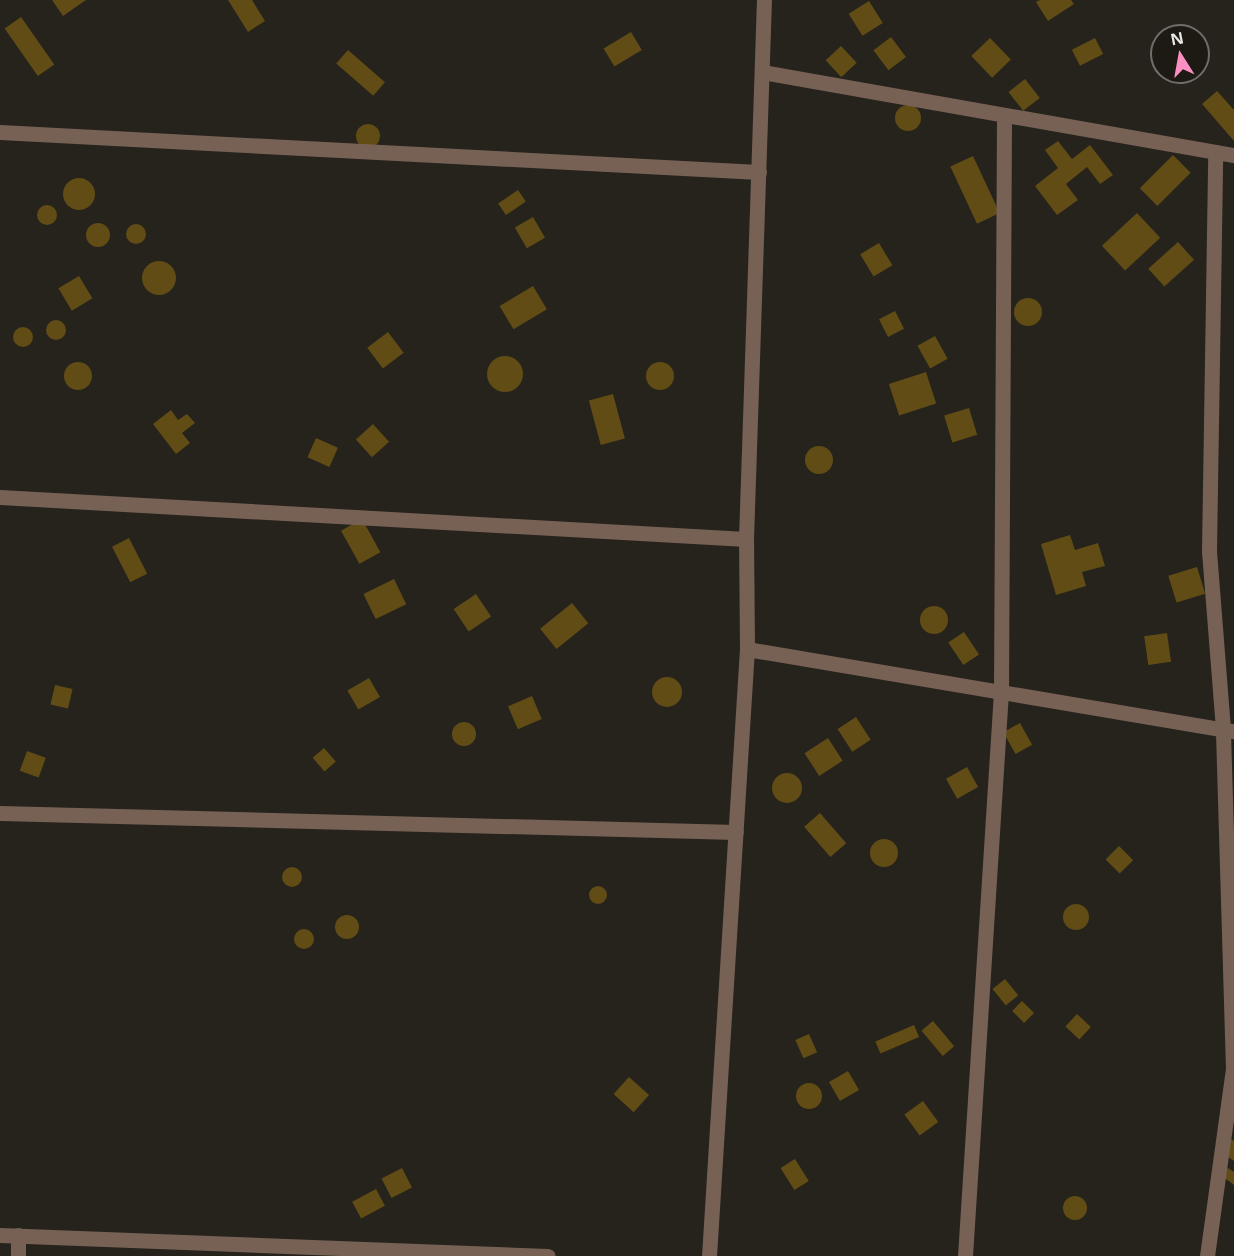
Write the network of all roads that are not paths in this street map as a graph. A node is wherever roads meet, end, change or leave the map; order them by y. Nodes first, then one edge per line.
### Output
1 (764, 0) edge
2 (762, 72) junction
3 (1004, 115) junction
4 (0, 132) edge
5 (1215, 152) junction
6 (1234, 155) edge
7 (759, 172) junction
8 (0, 497) edge
9 (746, 539) junction
10 (747, 649) junction
11 (1000, 692) junction
12 (1229, 730) edge
13 (0, 813) edge
14 (736, 832) junction
15 (0, 1235) edge
16 (18, 1235) junction
17 (310, 1251) edge
18 (18, 1256) edge
19 (548, 1256) edge
20 (709, 1256) edge
21 (965, 1256) edge
22 (1207, 1256) edge

1 - 2 street
2 - 3 street
2 - 7 street
3 - 5 street
3 - 11 street
4 - 7 street
5 - 6 street
5 - 12 street
7 - 9 street
8 - 9 street
9 - 10 street
10 - 11 street
10 - 14 street
11 - 12 street
11 - 21 street
12 - 22 street
13 - 14 street
14 - 20 street
15 - 16 street
16 - 17 street
16 - 18 street
17 - 19 street

